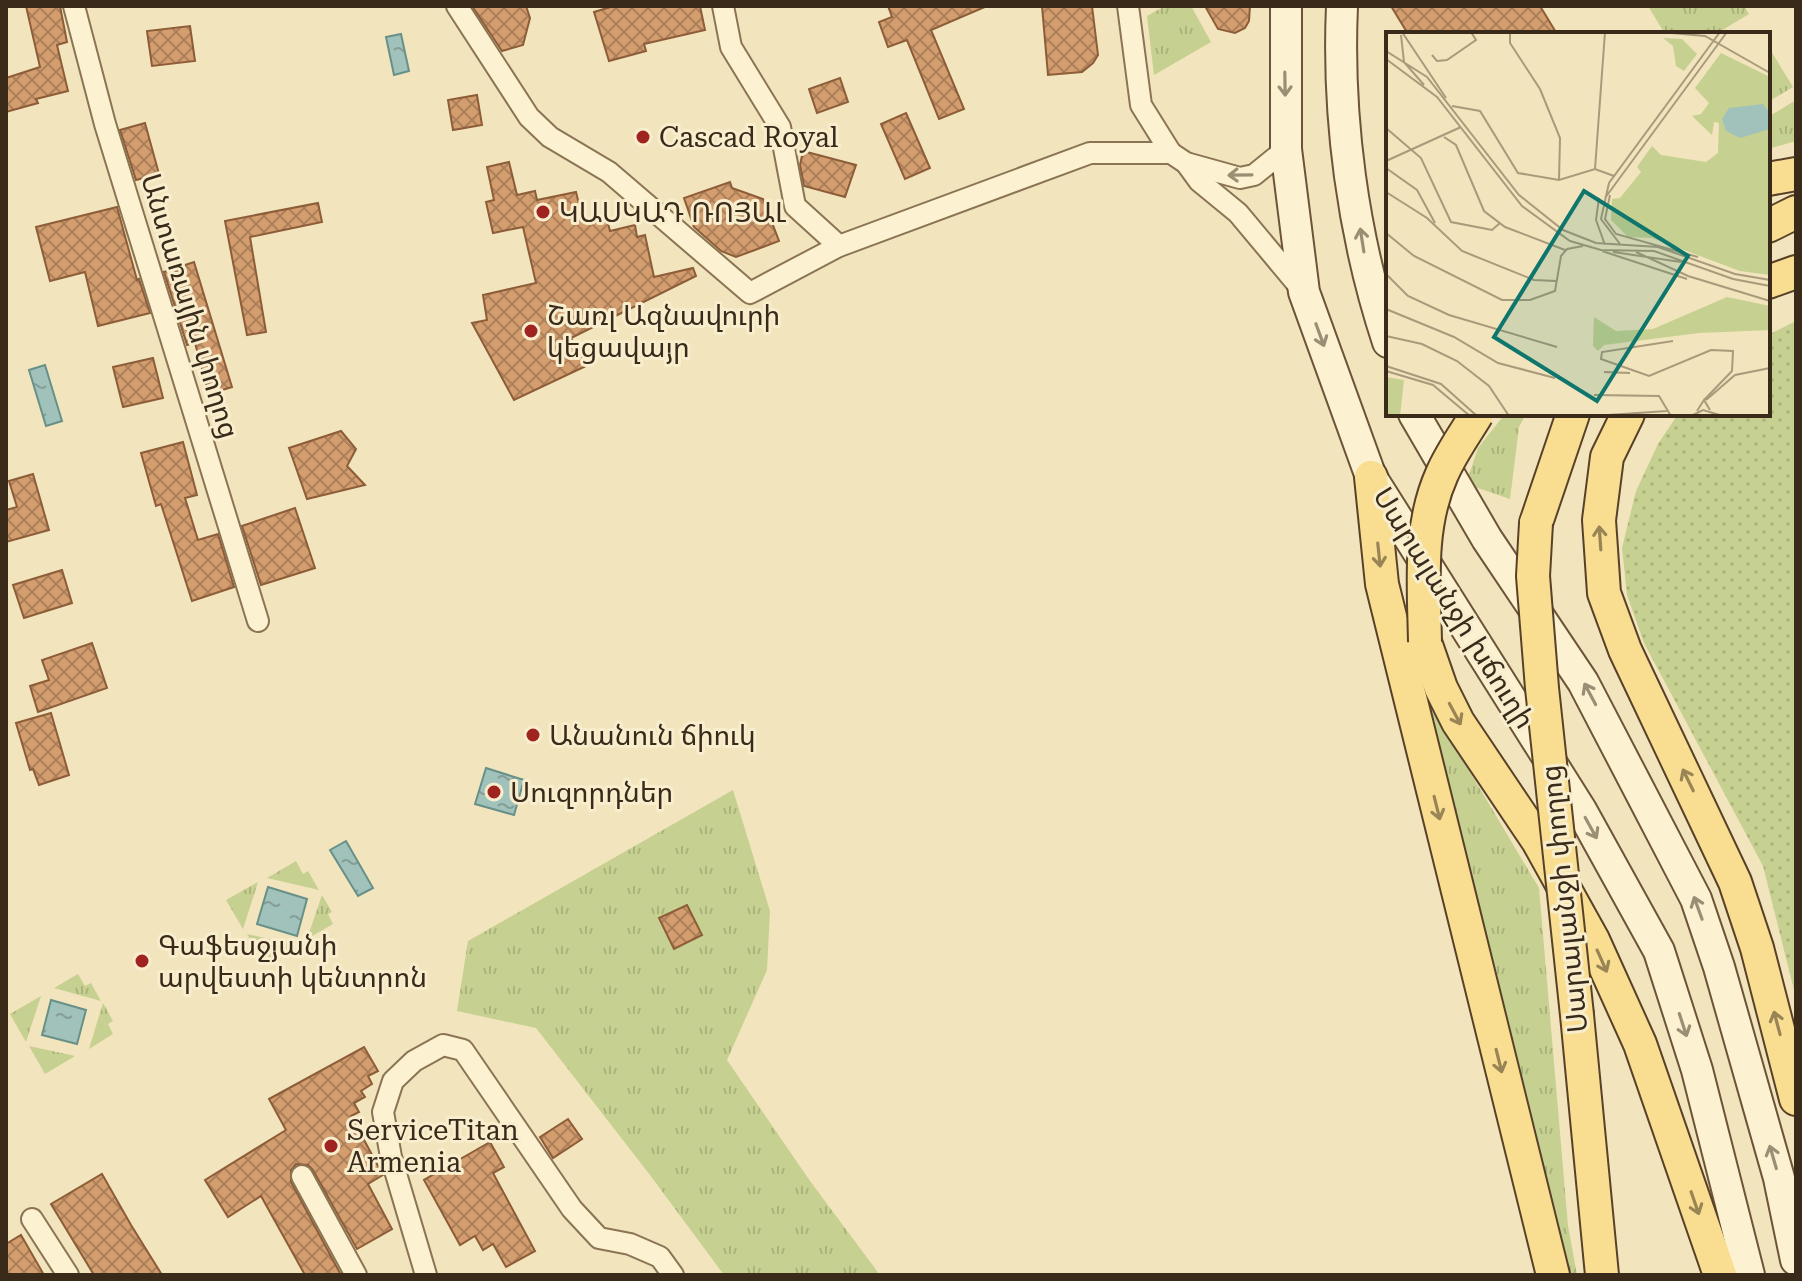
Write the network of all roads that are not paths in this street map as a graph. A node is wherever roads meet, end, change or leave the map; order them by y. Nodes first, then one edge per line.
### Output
1 (74, 6) edge
2 (457, 6) edge
3 (723, 6) edge
4 (1128, 6) edge
5 (1286, 6) edge
6 (1342, 6) edge
7 (1286, 149) junction
8 (1178, 158) junction
9 (1796, 174) edge
10 (1770, 179) edge
11 (1796, 212) edge
12 (1770, 225) edge
13 (839, 246) junction
14 (1796, 272) edge
15 (1770, 281) edge
16 (1304, 292) junction
17 (1386, 336) edge
18 (1415, 416) edge
19 (1476, 416) edge
20 (1572, 416) edge
21 (1627, 416) edge
22 (1371, 477) junction
23 (258, 621) dead end
24 (1796, 1099) edge
25 (302, 1176) dead end
26 (32, 1219) dead end
27 (1796, 1260) edge
28 (68, 1275) edge
29 (356, 1275) edge
30 (426, 1275) edge
31 (673, 1275) edge
32 (1553, 1275) edge
33 (1602, 1275) edge
34 (1720, 1275) edge
35 (1749, 1275) edge

1 - 23 street, Անտառային փողոց
2 - 13 street
3 - 13 street
4 - 8 street
5 -> 7 main road, Սարալանջի խճուղի
17 -> 6 main road
7 -> 8 street
7 - 16 main road, Սարալանջի խճուղի
8 - 13 street
8 - 16 street
9 - 10 main road
11 - 12 main road
14 - 15 main road
16 -> 22 main road, Սարալանջի խճուղի
27 -> 18 main road
19 -> 34 main road, bridge
20 - 33 main road, Սարալանջի փողոց, bridge
24 -> 21 main road
22 -> 32 main road
22 -> 35 main road, Սարալանջի խճուղի
25 - 29 street
26 - 28 street
30 - 31 street

